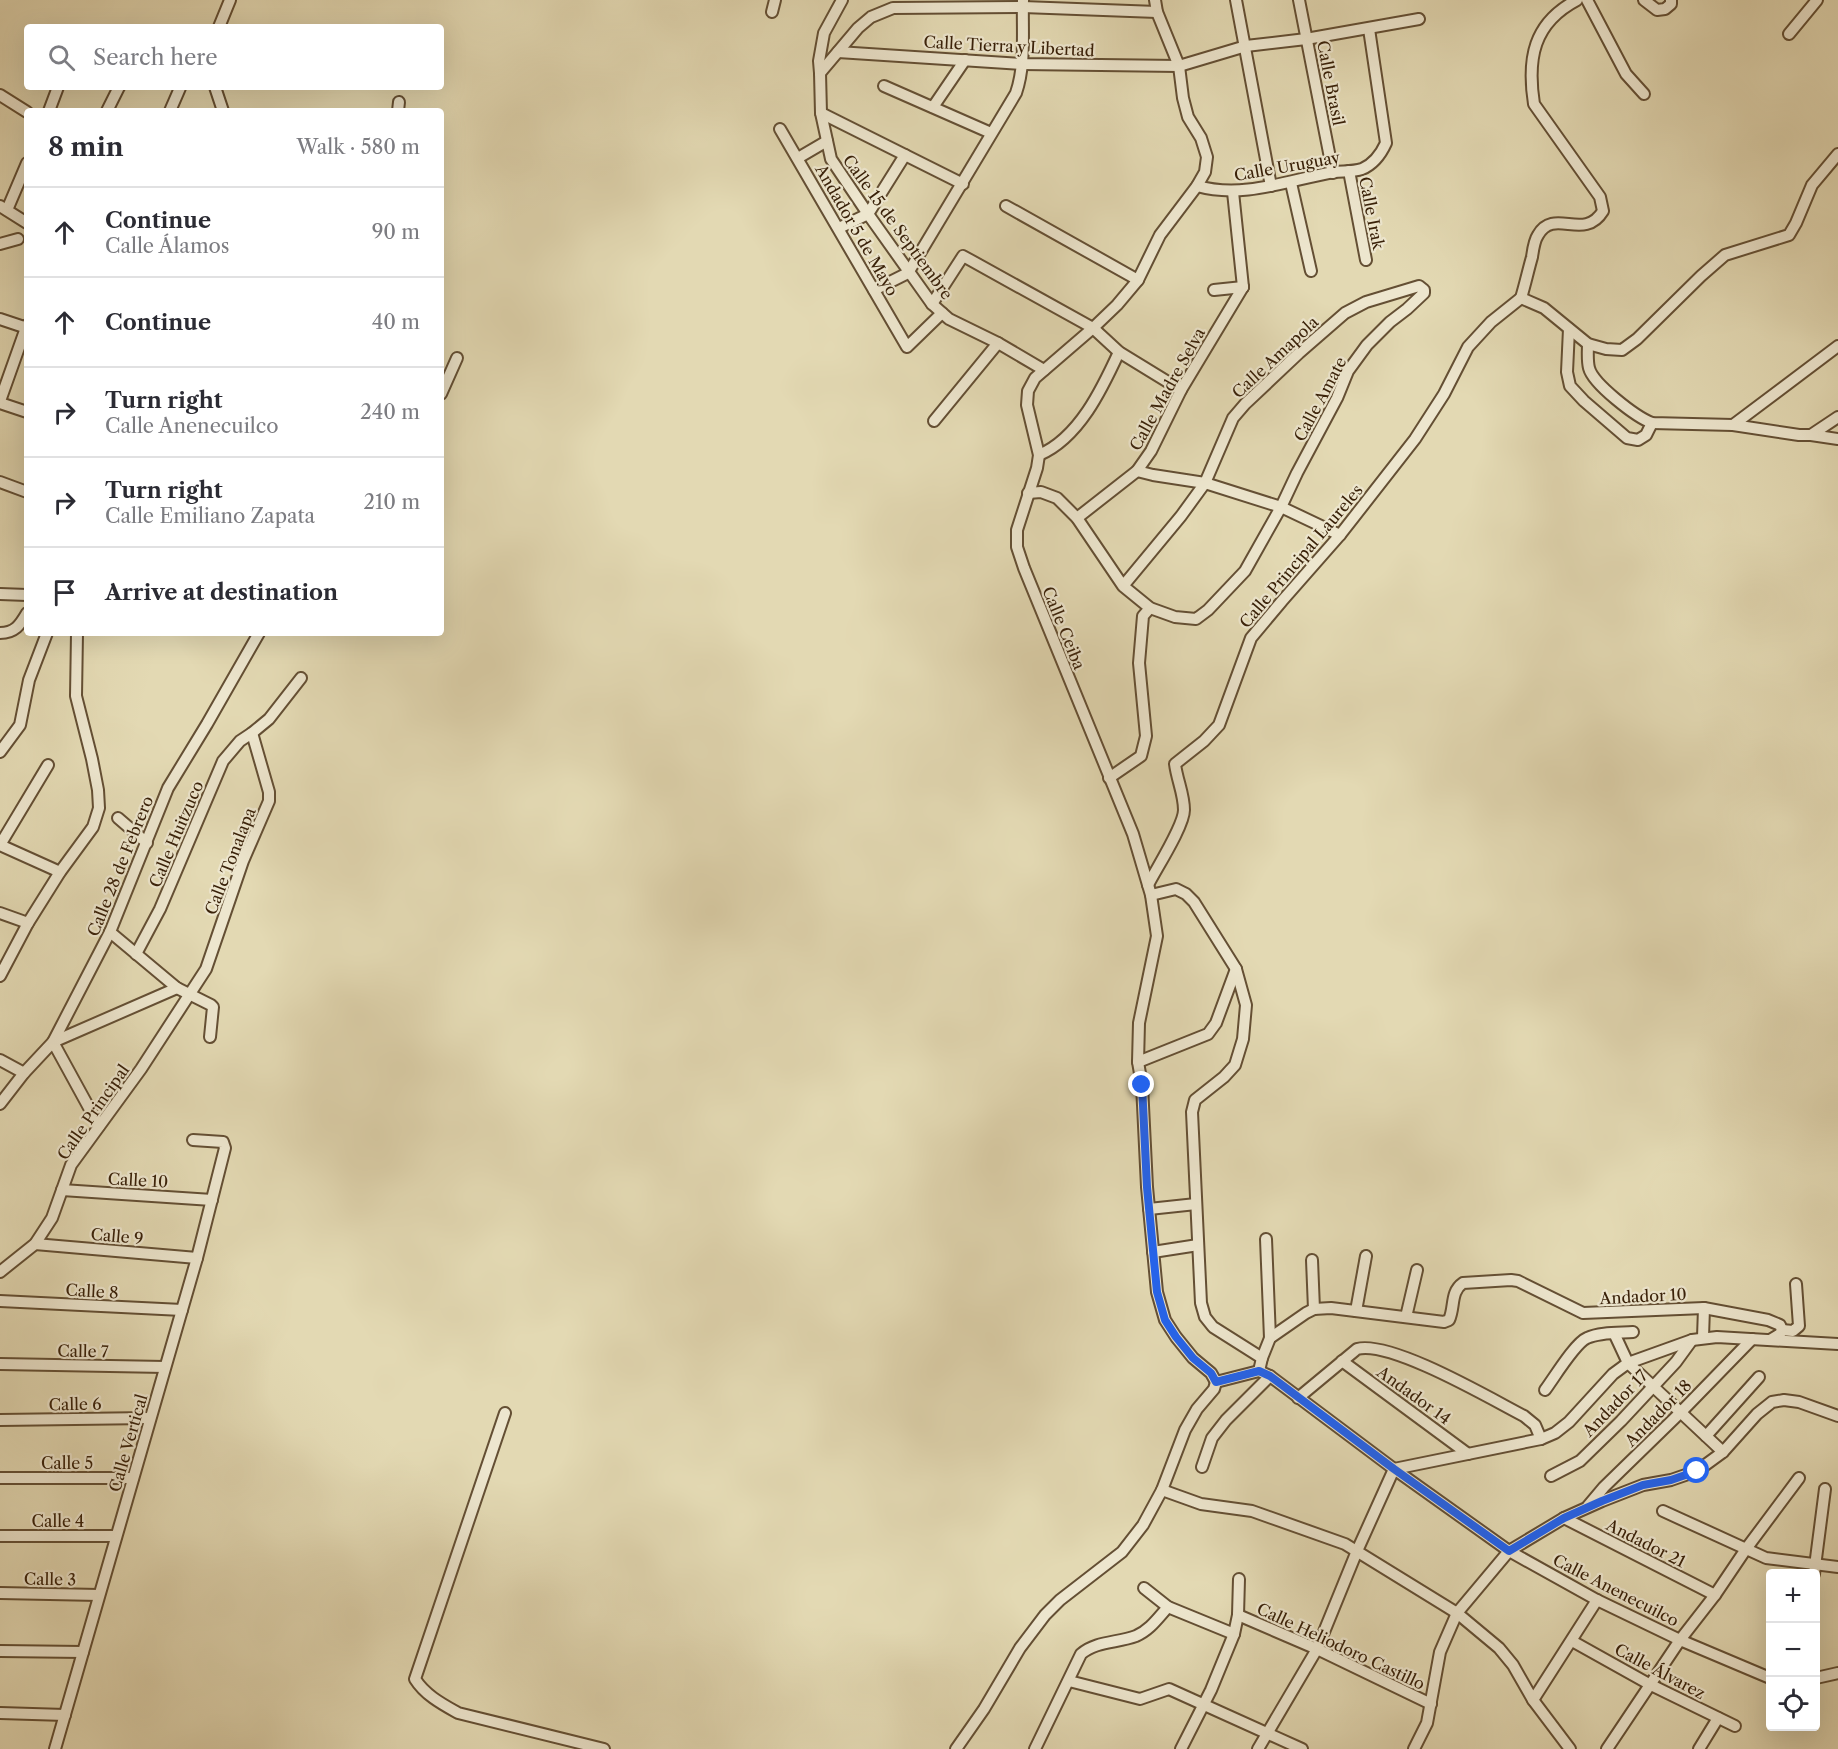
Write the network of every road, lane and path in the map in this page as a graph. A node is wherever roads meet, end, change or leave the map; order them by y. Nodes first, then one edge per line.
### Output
1 (230, 0) edge
2 (775, 0) edge
3 (842, 0) edge
4 (1155, 0) edge
5 (1236, 0) edge
6 (1299, 0) edge
7 (1576, 0) edge
8 (1587, 0) edge
9 (1644, 0) edge
10 (1671, 0) edge
11 (1816, 0) edge
12 (1023, 4) edge
13 (772, 12) dead end
14 (1157, 12) junction
15 (1419, 19) dead end
16 (220, 24) edge
17 (1369, 29) junction
18 (1789, 34) dead end
19 (1306, 39) junction
20 (1246, 46) junction
21 (838, 52) junction
22 (965, 60) junction
23 (1022, 64) junction
24 (1179, 66) junction
25 (820, 73) junction
26 (884, 86) dead end
27 (57, 90) edge
28 (118, 90) edge
29 (179, 90) edge
30 (216, 90) edge
31 (1644, 94) dead end
32 (0, 95) edge
33 (933, 107) junction
34 (50, 108) edge
35 (108, 108) edge
36 (171, 108) edge
37 (222, 108) edge
38 (24, 109) edge
39 (821, 113) junction
40 (780, 129) dead end
41 (991, 133) junction
42 (827, 141) junction
43 (1838, 154) edge
44 (904, 155) junction
45 (798, 159) junction
46 (24, 169) edge
47 (1349, 171) junction
48 (1334, 172) junction
49 (1291, 183) junction
50 (963, 184) junction
51 (1197, 186) junction
52 (1271, 186) junction
53 (1233, 192) junction
54 (1006, 206) dead end
55 (3, 208) edge
56 (867, 214) junction
57 (24, 221) edge
58 (839, 228) junction
59 (18, 239) dead end
60 (0, 244) edge
61 (1366, 260) dead end
62 (1311, 271) dead end
63 (908, 273) junction
64 (1138, 280) junction
65 (1243, 287) junction
66 (874, 290) junction
67 (1214, 290) dead end
68 (1424, 290) joint
69 (1521, 298) junction
70 (932, 304) junction
71 (942, 313) junction
72 (0, 319) edge
73 (24, 326) edge
74 (1093, 328) junction
75 (1569, 329) junction
76 (24, 335) edge
77 (998, 343) junction
78 (1588, 344) junction
79 (1838, 346) edge
80 (1119, 352) junction
81 (457, 358) dead end
82 (1044, 370) junction
83 (1589, 370) junction
84 (1568, 372) junction
85 (444, 386) edge
86 (1181, 390) junction
87 (0, 402) edge
88 (24, 411) edge
89 (1838, 417) edge
90 (934, 421) dead end
91 (1652, 423) junction
92 (1733, 425) junction
93 (1811, 435) junction
94 (1838, 439) edge
95 (1039, 455) junction
96 (1137, 471) junction
97 (0, 482) edge
98 (1205, 483) junction
99 (24, 491) edge
100 (1028, 493) junction
101 (1281, 507) junction
102 (1077, 518) junction
103 (1340, 535) junction
104 (1123, 586) junction
105 (0, 594) edge
106 (24, 595) edge
107 (1150, 608) junction
108 (24, 618) edge
109 (0, 633) edge
110 (45, 636) edge
111 (77, 636) edge
112 (257, 636) edge
113 (301, 678) dead end
114 (252, 733) junction
115 (0, 752) edge
116 (48, 765) dead end
117 (1109, 778) junction
118 (118, 818) dead end
119 (147, 843) junction
120 (0, 845) edge
121 (60, 872) junction
122 (1149, 890) junction
123 (0, 913) edge
124 (28, 923) junction
125 (110, 932) junction
126 (136, 954) junction
127 (1236, 969) junction
128 (0, 976) edge
129 (177, 988) junction
130 (190, 994) junction
131 (210, 1037) dead end
132 (52, 1042) junction
133 (0, 1060) edge
134 (1138, 1062) junction
135 (24, 1073) junction
136 (0, 1104) edge
137 (99, 1126) junction
138 (193, 1140) dead end
139 (63, 1190) junction
140 (212, 1200) junction
141 (1196, 1204) junction
142 (1149, 1209) junction
143 (1266, 1239) dead end
144 (34, 1244) junction
145 (1198, 1245) junction
146 (1153, 1252) junction
147 (1366, 1256) dead end
148 (197, 1258) junction
149 (1312, 1260) dead end
150 (1417, 1270) dead end
151 (0, 1272) edge
152 (1796, 1284) dead end
153 (0, 1301) edge
154 (1704, 1308) junction
155 (1314, 1309) junction
156 (182, 1310) junction
157 (1356, 1311) junction
158 (1406, 1317) junction
159 (1782, 1330) junction
160 (1633, 1332) dead end
161 (1614, 1333) junction
162 (1270, 1338) junction
163 (1697, 1338) junction
164 (1752, 1339) junction
165 (1770, 1340) junction
166 (1838, 1344) edge
167 (1262, 1358) junction
168 (1342, 1361) junction
169 (1628, 1363) junction
170 (0, 1364) edge
171 (165, 1367) junction
172 (1259, 1371) junction
173 (1270, 1376) junction
174 (1759, 1377) dead end
175 (1216, 1382) junction
176 (1653, 1386) junction
177 (1545, 1390) dead end
178 (1298, 1398) junction
179 (1681, 1412) junction
180 (505, 1413) dead end
181 (1838, 1416) edge
182 (150, 1418) junction
183 (0, 1420) edge
184 (1706, 1436) junction
185 (1541, 1439) junction
186 (1723, 1452) junction
187 (1468, 1454) junction
188 (1202, 1467) dead end
189 (1394, 1469) junction
190 (1551, 1476) dead end
191 (0, 1478) edge
192 (133, 1478) junction
193 (1799, 1478) dead end
194 (1825, 1489) dead end
195 (1162, 1490) junction
196 (1586, 1508) junction
197 (1663, 1511) dead end
198 (1564, 1518) junction
199 (0, 1536) edge
200 (116, 1536) junction
201 (1746, 1549) junction
202 (1357, 1551) junction
203 (1509, 1551) junction
204 (1838, 1567) edge
205 (1814, 1569) edge
206 (1239, 1578) dead end
207 (1144, 1588) dead end
208 (0, 1593) edge
209 (99, 1595) junction
210 (1715, 1595) junction
211 (1598, 1600) junction
212 (1167, 1607) junction
213 (1457, 1614) junction
214 (1238, 1615) junction
215 (1234, 1634) junction
216 (1680, 1640) junction
217 (1572, 1641) junction
218 (1317, 1649) junction
219 (0, 1651) edge
220 (83, 1652) junction
221 (1838, 1673) edge
222 (1768, 1677) edge
223 (1820, 1677) edge
224 (1069, 1681) junction
225 (1649, 1684) junction
226 (1533, 1700) junction
227 (1204, 1704) junction
228 (1431, 1704) junction
229 (0, 1713) edge
230 (65, 1714) junction
231 (1718, 1718) junction
232 (1735, 1726) dead end
233 (1268, 1732) junction
234 (1423, 1732) junction
235 (55, 1749) edge
236 (604, 1749) edge
237 (956, 1749) edge
238 (1035, 1749) edge
239 (1181, 1749) edge
240 (1258, 1749) edge
241 (1302, 1749) edge
242 (1414, 1749) edge
243 (1420, 1749) edge
244 (1570, 1749) edge
245 (1607, 1749) edge
246 (1699, 1749) edge

1 - 16 street
2 - 13 street
3 - 25 street, Calle 15 de Septiembre
4 - 14 street, Calle Ceiba
5 - 20 street
6 - 19 street, Calle Brasil
7 - 69 street
8 - 31 street
9 - 10 street
11 - 18 street
12 - 14 street
12 - 21 street
12 - 23 street
14 - 24 street, Calle Ceiba
15 - 17 street, Calle Tierra y Libertad
17 - 19 street, Calle Tierra y Libertad
17 - 47 street, Calle Uruguay
19 - 20 street, Calle Tierra y Libertad
19 - 48 street, Calle Brasil
20 - 24 street, Calle Tierra y Libertad
20 - 52 street
21 - 22 street, Calle Tierra y Libertad
21 - 25 street
22 - 23 street, Calle Tierra y Libertad
22 - 33 street
23 - 24 street, Calle Tierra y Libertad
23 - 41 street
24 - 51 street, Calle Ceiba
25 - 39 street, Calle 15 de Septiembre
26 - 33 street
27 - 34 street
28 - 35 street
29 - 36 street
30 - 37 street
32 - 38 street
33 - 41 street
39 - 42 street, Calle 15 de Septiembre
39 - 44 street
40 - 45 street, Andador 5 de Mayo
41 - 50 street
42 - 45 street
42 - 56 street, Calle 15 de Septiembre
43 - 78 street
44 - 50 street
44 - 56 street
45 - 58 street, Andador 5 de Mayo
46 - 55 street
47 - 48 street, Calle Uruguay
47 - 61 street, Calle Irak
48 - 49 street, Calle Uruguay
49 - 52 street, Calle Uruguay
49 - 62 street
50 - 63 street
51 - 53 street, Calle Uruguay
51 - 64 street, Calle Ceiba
52 - 53 street, Calle Uruguay
53 - 65 street
54 - 64 street
55 - 57 street
56 - 58 street
56 - 63 street, Calle 15 de Septiembre
58 - 66 street, Andador 5 de Mayo
59 - 60 street
63 - 66 street
63 - 70 street, Calle 15 de Septiembre
64 - 74 street, Calle Ceiba
65 - 67 street
65 - 86 street, Calle Madre Selva
66 - 71 street, Andador 5 de Mayo
68 - 98 street, Calle Amapola
68 - 101 street, Calle Amate
69 - 75 street
69 - 103 street, Calle Principal Laureles
70 - 71 street, Calle 15 de Septiembre
70 - 74 street
71 - 77 street, Calle 15 de Septiembre
72 - 73 street
74 - 80 street
74 - 82 street, Calle Ceiba
75 - 78 street
75 - 84 street
76 - 87 street
77 - 82 street, Calle 15 de Septiembre
77 - 90 street
78 - 83 street
79 - 92 street
80 - 86 street
80 - 95 street
81 - 85 street
82 - 95 street, Calle Ceiba
83 - 84 street
83 - 91 street
84 - 91 street
86 - 96 street, Calle Madre Selva
87 - 88 street
89 - 93 street
91 - 92 street
92 - 93 street
93 - 94 street
95 - 100 street, Calle Ceiba
96 - 98 street
96 - 102 street, Calle Madre Selva
97 - 99 street
98 - 101 street
98 - 104 street, Calle Amapola
100 - 102 street
100 - 117 street, Calle Ceiba
101 - 103 street
101 - 107 street, Calle Amate
102 - 104 street
103 - 122 street, Calle Principal Laureles
104 - 107 street
105 - 106 street
107 - 117 street
108 - 109 street
110 - 115 street
111 - 121 street
112 - 119 street, Calle 28 de Febrero
113 - 114 street, Calle Huitzuco
114 - 126 street, Calle Huitzuco
114 - 130 street, Calle Tonalapa
116 - 120 street
117 - 122 street, Calle Ceiba
118 - 119 street
119 - 125 street, Calle 28 de Febrero
120 - 121 street
121 - 124 street
122 - 127 street
122 - 134 street, Calle Ceiba
123 - 124 street
124 - 128 street
125 - 126 street
125 - 132 street, Calle 28 de Febrero
126 - 129 street
127 - 134 street
127 - 141 street
129 - 130 street
129 - 132 street
130 - 131 street
130 - 137 street, Calle Principal
132 - 135 street, Calle 28 de Febrero
132 - 137 street
133 - 135 street
134 - 142 street, Calle Ceiba
135 - 136 street, Calle 28 de Febrero
137 - 139 street, Calle Principal
138 - 140 street, Calle Vertical
139 - 140 street, Calle 10
139 - 144 street, Calle Principal
140 - 148 street, Calle Vertical
141 - 142 street
141 - 145 street
142 - 146 street, Calle Ceiba
143 - 162 street
144 - 148 street, Calle 9
144 - 151 street, Calle Principal
145 - 146 street
145 - 167 street
146 - 175 street, Calle Ceiba
147 - 157 street
148 - 156 street, Calle Vertical
149 - 155 street
150 - 158 street
152 - 159 street
153 - 156 street, Calle 8
154 - 158 street, Andador 10
154 - 159 street, Andador 10
154 - 163 street
155 - 157 street
155 - 162 street
156 - 171 street, Calle Vertical
157 - 158 street
159 - 165 street
160 - 161 street
161 - 169 street
161 - 177 street
162 - 167 street
163 - 164 street
163 - 169 street
163 - 176 street, Andador 17
164 - 165 street
164 - 179 street, Andador 18
165 - 166 street
167 - 172 street
168 - 178 street
168 - 185 street
168 - 187 street, Andador 14
169 - 176 street
169 - 185 street
170 - 171 street, Calle 7
171 - 182 street, Calle Vertical
172 - 173 street, Calle Anenecuilco
172 - 175 street
173 - 178 street, Calle Anenecuilco
173 - 188 street
174 - 184 street
175 - 195 street
176 - 179 street
176 - 190 street, Andador 17
178 - 189 street, Calle Anenecuilco
179 - 184 street
179 - 196 street, Andador 18
180 - 236 street
181 - 186 street
182 - 183 street, Calle 6
182 - 192 street, Calle Vertical
184 - 186 street
185 - 187 street
186 - 196 street
187 - 189 street
189 - 202 street
189 - 203 street, Calle Anenecuilco
191 - 192 street, Calle 5
192 - 200 street, Calle Vertical
193 - 201 street
194 - 205 street
195 - 202 street
195 - 237 street
196 - 198 street
197 - 201 street
198 - 203 street
198 - 210 street, Andador 21
199 - 200 street, Calle 4
200 - 209 street, Calle Vertical
201 - 205 street
201 - 210 street
202 - 213 street
202 - 218 street
203 - 211 street, Calle Anenecuilco
203 - 213 street
204 - 205 street
206 - 214 street
207 - 212 street
208 - 209 street, Calle 3
209 - 220 street, Calle Vertical
210 - 216 street
211 - 216 street, Calle Anenecuilco
211 - 217 street
212 - 215 street
212 - 224 street
213 - 226 street
213 - 228 street
214 - 215 street
214 - 218 street, Calle Heliodoro Castillo
215 - 227 street
216 - 222 street, Calle Anenecuilco
216 - 225 street
217 - 225 street, Calle Álvarez
217 - 226 street
218 - 228 street, Calle Heliodoro Castillo
218 - 233 street
219 - 220 street
220 - 230 street, Calle Vertical
221 - 223 street
224 - 227 street
224 - 238 street
225 - 231 street, Calle Álvarez
225 - 245 street
226 - 244 street
227 - 233 street
227 - 239 street
228 - 234 street
229 - 230 street
230 - 235 street, Calle Vertical
231 - 232 street, Calle Álvarez
231 - 246 street
233 - 240 street
233 - 241 street
234 - 242 street
234 - 243 street

